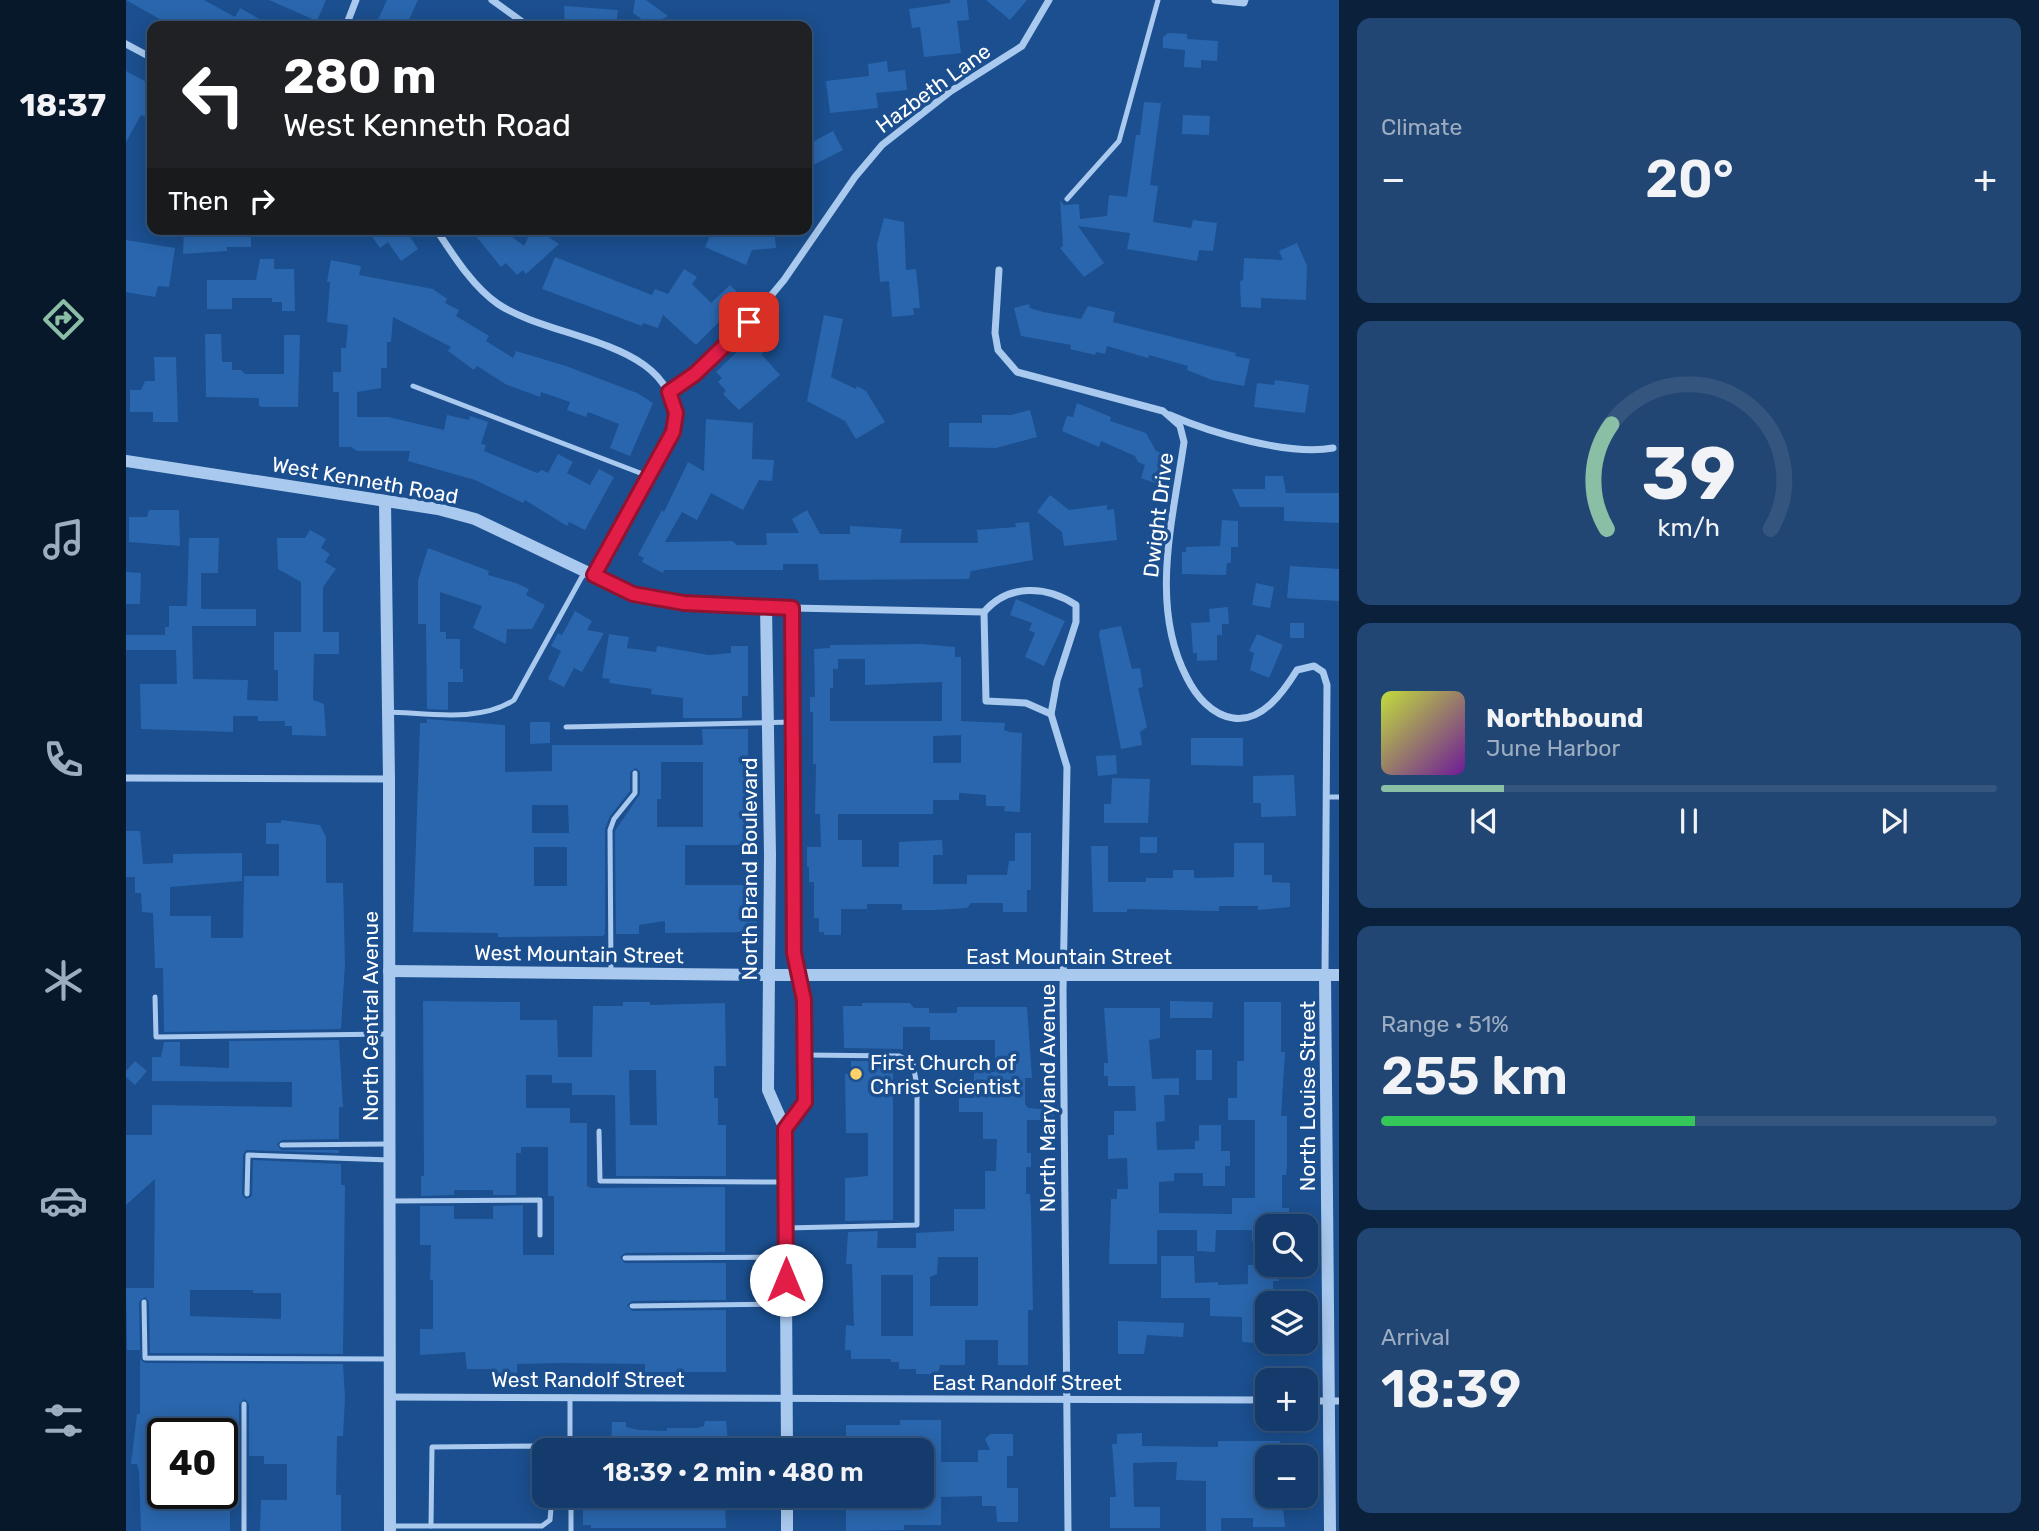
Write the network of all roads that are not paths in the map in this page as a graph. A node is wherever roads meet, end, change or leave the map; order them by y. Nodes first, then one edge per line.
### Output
1 (356, 0) edge
2 (492, 0) edge
3 (1049, 0) edge
4 (1158, 0) edge
5 (1215, 0) edge
6 (1245, 0) edge
7 (348, 21) edge
8 (521, 21) edge
9 (126, 44) edge
10 (147, 55) edge
11 (1067, 199) dead end
12 (440, 235) edge
13 (999, 270) dead end
14 (413, 386) dead end
15 (669, 392) junction
16 (1163, 411) junction
17 (1333, 448) dead end
18 (126, 461) edge
19 (648, 476) junction
20 (385, 502) junction
21 (589, 573) junction
22 (766, 606) junction
23 (792, 608) junction
24 (984, 612) junction
25 (1314, 666) joint
26 (388, 712) junction
27 (1051, 714) junction
28 (793, 722) junction
29 (769, 723) junction
30 (566, 727) dead end
31 (635, 773) dead end
32 (126, 778) edge
33 (389, 779) junction
34 (1326, 797) junction
35 (1339, 797) edge
36 (389, 971) junction
37 (611, 974) junction
38 (768, 975) junction
39 (799, 975) junction
40 (1063, 975) junction
41 (1325, 975) junction
42 (1339, 975) edge
43 (155, 997) dead end
44 (389, 1034) junction
45 (805, 1055) junction
46 (785, 1129) junction
47 (599, 1131) dead end
48 (390, 1144) junction
49 (282, 1145) dead end
50 (390, 1160) junction
51 (785, 1182) junction
52 (247, 1194) dead end
53 (390, 1201) junction
54 (786, 1228) junction
55 (540, 1235) dead end
56 (786, 1257) junction
57 (625, 1258) dead end
58 (144, 1302) dead end
59 (786, 1304) junction
60 (632, 1306) dead end
61 (390, 1359) junction
62 (390, 1396) junction
63 (570, 1397) junction
64 (787, 1398) junction
65 (1066, 1399) junction
66 (1255, 1400) edge
67 (1334, 1401) edge
68 (244, 1404) dead end
69 (570, 1438) edge
70 (787, 1438) edge
71 (532, 1446) edge
72 (551, 1508) edge
73 (571, 1508) edge
74 (787, 1508) edge
75 (434, 1527) edge
76 (390, 1528) edge
77 (244, 1531) edge
78 (571, 1531) edge
79 (787, 1531) edge
80 (1068, 1531) edge
81 (1330, 1531) edge

1 - 7 street
2 - 8 street
3 - 15 street, Hazbeth Lane
4 - 11 lane
5 - 6 street
9 - 10 street
12 - 15 street
13 - 16 street
14 - 19 lane
15 - 19 street
16 - 17 street
16 - 25 street, Dwight Drive
18 - 20 street, West Kenneth Road
19 - 21 street
20 - 21 street, West Kenneth Road
20 - 26 street, North Central Avenue
21 - 22 street, West Kenneth Road
21 - 26 lane
22 - 23 street, West Kenneth Road
22 - 29 street, North Brand Boulevard
23 - 24 street
23 - 28 street, North Brand Boulevard
24 - 27 street
24 - 27 street, North Maryland Avenue
25 - 34 street, North Louise Street
26 - 33 street, North Central Avenue
27 - 40 street, North Maryland Avenue
28 - 29 lane
28 - 39 street, North Brand Boulevard
29 - 30 lane
29 - 38 street, North Brand Boulevard
31 - 37 lane
32 - 33 street
33 - 36 street, North Central Avenue
34 - 35 lane
34 - 41 street, North Louise Street
36 - 37 street, West Mountain Street
36 - 44 street, North Central Avenue
37 - 38 street, West Mountain Street
38 - 39 street, West Mountain Street
38 - 46 street, North Brand Boulevard
39 - 40 street, East Mountain Street
39 - 45 street, North Brand Boulevard
40 - 41 street, East Mountain Street
40 - 65 street, North Maryland Avenue
41 - 42 street, East Mountain Street
41 - 67 street, North Louise Street
43 - 44 lane
44 - 48 street, North Central Avenue
45 - 46 street, North Brand Boulevard
45 - 54 lane
46 - 51 street, North Brand Boulevard
47 - 51 lane
48 - 49 lane
48 - 50 street, North Central Avenue
50 - 52 lane
50 - 53 street, North Central Avenue
51 - 54 street, North Brand Boulevard
53 - 55 lane
53 - 61 street, North Central Avenue
54 - 56 street, North Brand Boulevard
56 - 57 lane
56 - 59 street, North Brand Boulevard
58 - 61 lane
59 - 60 lane
59 - 64 street, North Brand Boulevard
61 - 62 street, North Central Avenue
62 - 63 street, West Randolf Street
62 - 76 street, North Central Avenue
63 - 64 street, West Randolf Street
63 - 69 lane
64 - 65 street, East Randolf Street
64 - 70 street, North Brand Boulevard
65 - 66 street, East Randolf Street
65 - 80 street, North Maryland Avenue
67 - 81 street, North Louise Street
68 - 77 lane
71 - 75 lane
72 - 75 lane
73 - 78 lane
74 - 79 street
75 - 76 lane

